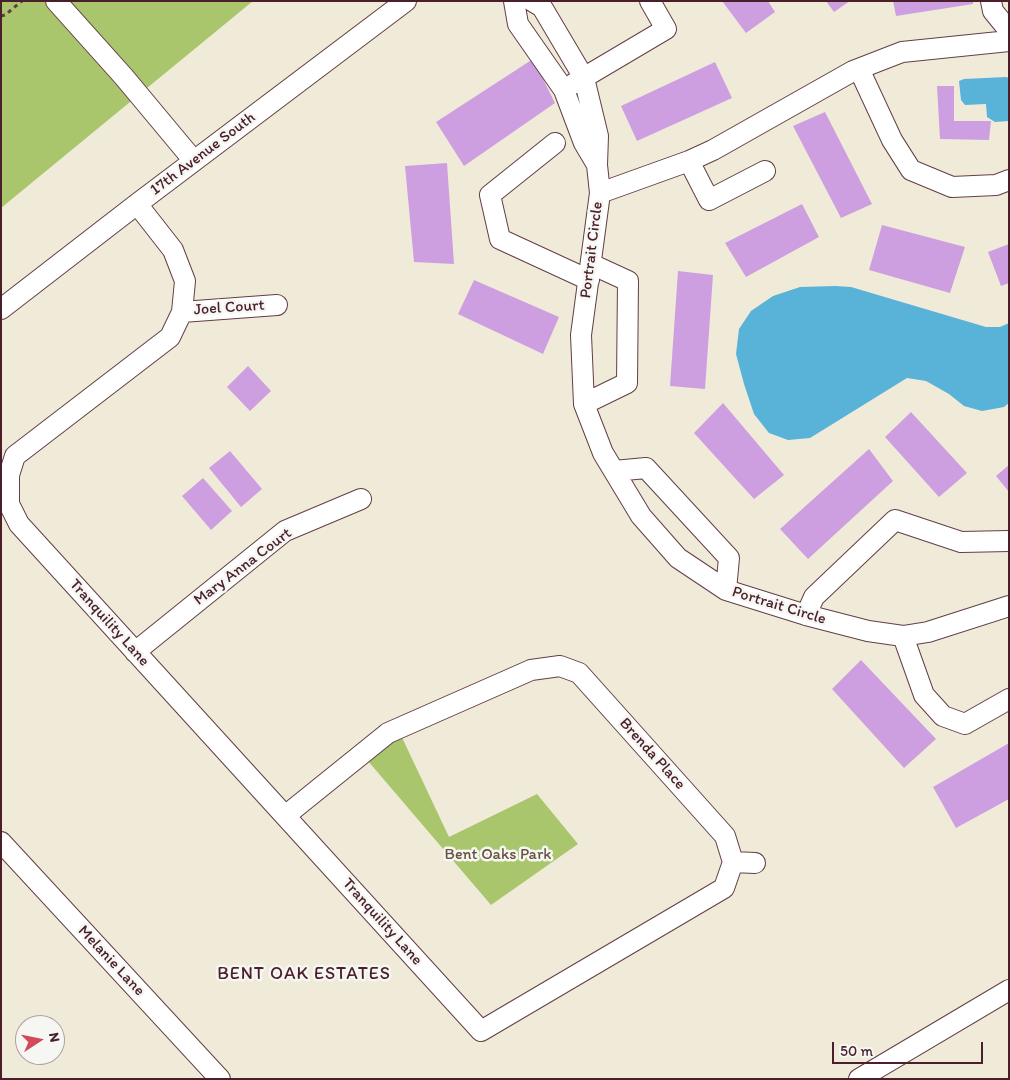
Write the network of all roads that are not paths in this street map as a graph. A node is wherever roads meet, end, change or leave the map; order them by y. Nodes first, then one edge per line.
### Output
1 (56, 1) edge
2 (406, 1) edge
3 (514, 1) edge
4 (532, 1) edge
5 (650, 1) edge
6 (991, 1) edge
7 (1008, 32) edge
8 (859, 69) junction
9 (584, 78) junction
10 (564, 90) junction
11 (555, 143) dead end
12 (194, 161) junction
13 (689, 161) junction
14 (597, 165) junction
15 (765, 171) dead end
16 (1009, 180) edge
17 (600, 193) junction
18 (137, 204) junction
19 (590, 272) junction
20 (277, 305) dead end
21 (1, 309) edge
22 (182, 312) junction
23 (584, 404) junction
24 (614, 471) junction
25 (361, 500) dead end
26 (1009, 541) edge
27 (726, 590) junction
28 (1009, 606) edge
29 (806, 616) junction
30 (903, 636) junction
31 (135, 652) junction
32 (1009, 699) edge
33 (285, 816) junction
34 (1, 842) edge
35 (733, 862) junction
36 (755, 863) dead end
37 (1009, 990) edge
38 (220, 1079) edge
39 (859, 1079) edge

1 - 12 street
2 - 12 street, 17th Avenue South
3 - 10 street, Portrait Circle
4 - 9 street, Portrait Circle
5 - 9 street
6 - 7 street, Portrait Circle
7 - 8 street, Portrait Circle
8 - 13 street, Portrait Circle
8 - 16 street
9 - 10 street
9 - 14 street, Portrait Circle
10 - 14 street, Portrait Circle
11 - 19 street
12 - 18 street, 17th Avenue South
13 - 15 street
13 - 17 street, Portrait Circle
14 - 17 street, Portrait Circle
17 - 19 street, Portrait Circle
18 - 21 street, 17th Avenue South
18 - 22 street, Tranquility Lane
19 - 23 street, Portrait Circle
19 - 23 street
20 - 22 street, Joel Court
22 - 31 street, Tranquility Lane
23 - 24 street, Portrait Circle
24 - 27 street, Portrait Circle
24 - 27 street
25 - 31 street, Mary Anna Court
26 - 29 street
27 - 29 street, Portrait Circle
28 - 30 street, Portrait Circle
29 - 30 street, Portrait Circle
30 - 32 street
31 - 33 street, Tranquility Lane
33 - 35 street, Brenda Place
33 - 35 street, Tranquility Lane
34 - 38 street, Melanie Lane
35 - 36 street
37 - 39 street

